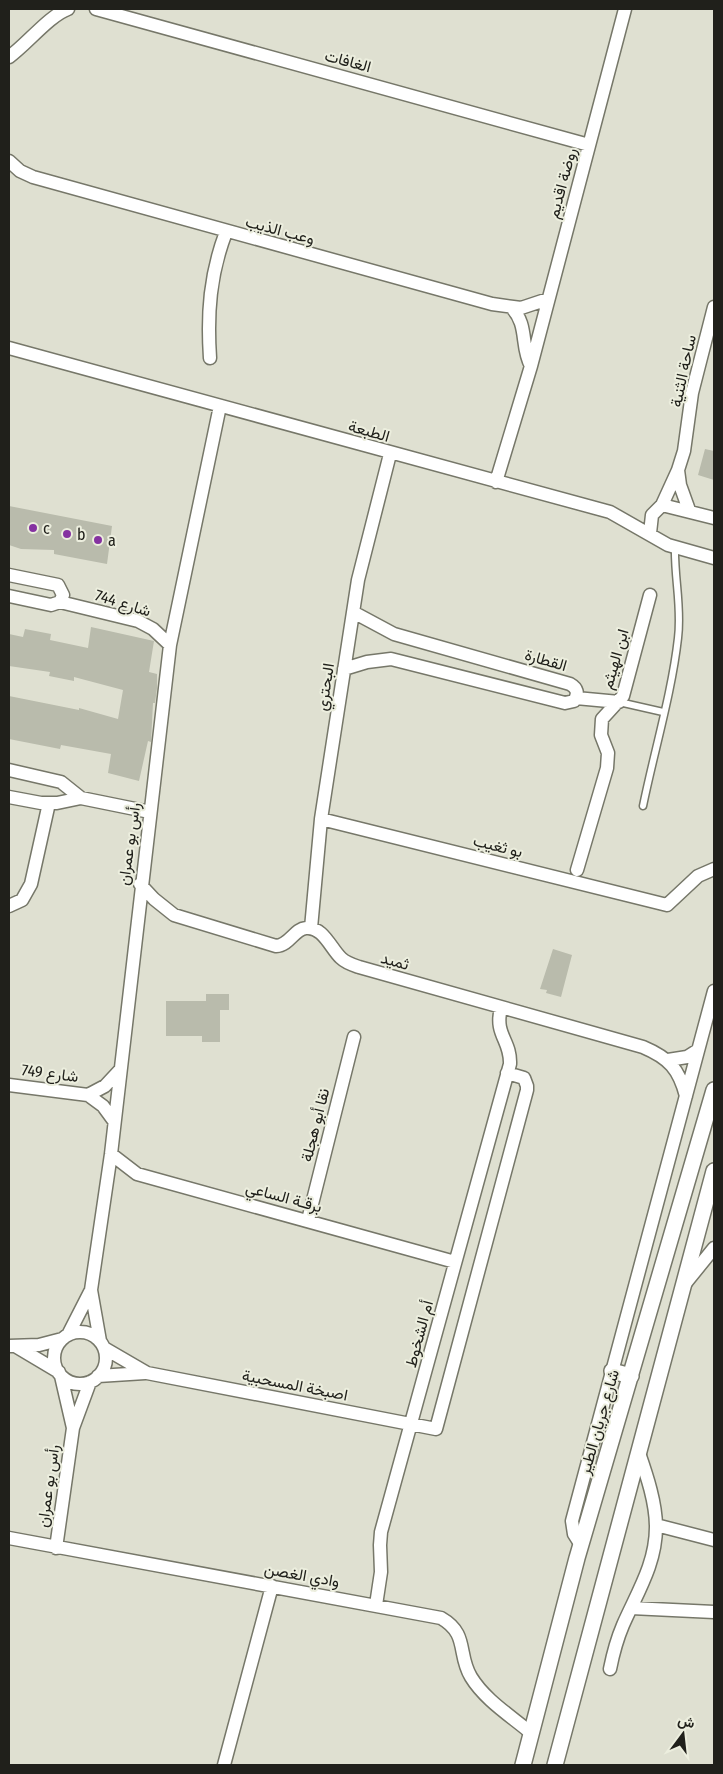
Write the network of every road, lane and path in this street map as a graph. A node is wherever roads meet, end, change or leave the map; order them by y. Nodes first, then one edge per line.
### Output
1 (68, 9) edge
2 (97, 9) edge
3 (625, 9) edge
4 (9, 57) edge
5 (589, 145) junction
6 (9, 160) edge
7 (226, 232) junction
8 (548, 299) junction
9 (511, 307) junction
10 (714, 307) edge
11 (9, 348) edge
12 (210, 358) dead end
13 (531, 366) junction
14 (220, 406) junction
15 (390, 454) junction
16 (678, 470) junction
17 (496, 482) junction
18 (662, 505) junction
19 (688, 510) junction
20 (714, 518) edge
21 (650, 533) junction
22 (675, 546) junction
23 (714, 558) edge
24 (9, 575) edge
25 (650, 595) dead end
26 (9, 596) edge
27 (60, 602) junction
28 (353, 612) junction
29 (170, 645) junction
30 (344, 669) junction
31 (576, 698) junction
32 (619, 702) junction
33 (663, 712) junction
34 (9, 770) edge
35 (9, 797) edge
36 (81, 798) junction
37 (49, 803) junction
38 (643, 806) dead end
39 (150, 812) junction
40 (322, 819) junction
41 (714, 869) edge
42 (577, 870) dead end
43 (140, 884) junction
44 (9, 906) edge
45 (311, 928) junction
46 (714, 991) edge
47 (501, 1008) junction
48 (354, 1037) dead end
49 (698, 1050) junction
50 (668, 1060) junction
51 (119, 1071) junction
52 (507, 1073) junction
53 (9, 1085) edge
54 (714, 1090) edge
55 (88, 1095) junction
56 (686, 1096) junction
57 (498, 1114) junction
58 (519, 1119) junction
59 (114, 1121) junction
60 (111, 1154) junction
61 (714, 1171) edge
62 (470, 1210) junction
63 (492, 1217) junction
64 (308, 1220) junction
65 (714, 1248) edge
66 (455, 1262) junction
67 (682, 1287) junction
68 (91, 1290) junction
69 (65, 1337) junction
70 (102, 1345) junction
71 (12, 1346) edge
72 (612, 1372) junction
73 (147, 1373) junction
74 (60, 1374) junction
75 (630, 1376) junction
76 (94, 1379) junction
77 (412, 1424) junction
78 (73, 1428) junction
79 (639, 1453) junction
80 (656, 1525) junction
81 (9, 1538) edge
82 (714, 1540) edge
83 (581, 1545) junction
84 (56, 1548) junction
85 (272, 1586) junction
86 (376, 1605) junction
87 (631, 1608) junction
88 (714, 1612) edge
89 (610, 1669) dead end
90 (531, 1733) junction
91 (224, 1765) edge
92 (523, 1765) edge
93 (555, 1765) edge

1 - 4 street
2 - 5 street, الغافات
3 - 5 street, روضة اقديم
5 - 8 street, روضة اقديم
6 - 7 street, وعب الذيب
7 - 9 street, وعب الذيب
7 - 12 street
8 - 9 street, وعب الذيب
8 - 13 street, روضة اقديم
9 - 13 street
10 - 16 street, ساحة الثنية
11 - 14 street, الطبعة
13 - 17 street, روضة اقديم
14 - 15 street, الطبعة
14 - 29 street, رأس بو عمران
15 - 17 street, الطبعة
15 - 28 street, البحتري
16 - 18 street, ساحة الثنية
16 - 19 street, ساحة الثنية
17 - 21 street, الطبعة
18 - 19 street
18 - 21 street, ساحة الثنية
19 - 20 street
21 - 22 street, الطبعة
22 - 23 street, الطبعة
22 - 33 lane
24 - 27 street
25 - 32 street, ابن الهيثم
26 - 27 street, شارع 744
27 - 29 street, شارع 744
28 - 30 street, البحتري
28 - 31 street, القطارة
29 - 39 street, رأس بو عمران
30 - 31 street
30 - 40 street, البحتري
31 - 32 street
32 - 33 lane
32 - 42 street, ابن الهيثم
33 - 38 lane
34 - 36 street
35 - 37 street
36 - 37 street
36 - 39 street
37 - 44 street
39 - 43 street, رأس بو عمران
40 - 41 street, بو ثغيب
40 - 45 street, البحتري
43 - 45 street
43 - 51 street, رأس بو عمران
45 - 47 street, ثميد
46 - 49 street
47 - 50 street, ثميد
47 - 52 street, أم الشخوط
48 - 64 street, نقا أبو هجلة
49 - 50 street
49 - 56 street
50 - 56 street
51 - 55 street, شارع 749
51 - 59 street, رأس بو عمران
52 - 57 street, أم الشخوط
52 - 58 street
53 - 55 street, شارع 749
54 - 75 street, شارع جريان الطير
55 - 59 street, شارع 749
56 - 72 street
57 - 58 street
57 - 62 street, أم الشخوط
58 - 63 street
59 - 60 street, رأس بو عمران
60 - 64 street, برقـة الساعي
60 - 68 street, رأس بو عمران
61 - 67 street
62 - 63 street
62 - 66 street, أم الشخوط
63 - 77 street, اصبخة المسحبية
64 - 66 street, برقـة الساعي
65 - 67 street
66 - 77 street, أم الشخوط
67 - 79 street
68 - 69 street, رأس بو عمران
68 - 70 street, رأس بو عمران
69 - 70 street
69 - 71 street
69 - 74 street
70 - 73 street, اصبخة المسحبية
70 - 76 street
71 - 74 street
72 - 75 street
72 - 83 street
73 - 76 street, اصبخة المسحبية
73 - 77 street, اصبخة المسحبية
74 - 76 street
74 - 78 street, رأس بو عمران
75 - 83 street, شارع جريان الطير
76 - 78 street, رأس بو عمران
77 - 86 street, أم الشخوط
78 - 84 street, رأس بو عمران
79 - 80 street
79 - 93 street
80 - 82 street
80 - 87 street
81 - 84 street, وادي الغصن
83 - 90 street, شارع جريان الطير
84 - 85 street, وادي الغصن
85 - 86 street, وادي الغصن
85 - 91 street
86 - 90 street, وادي الغصن
87 - 88 street
87 - 89 street
90 - 92 street, شارع جريان الطير

